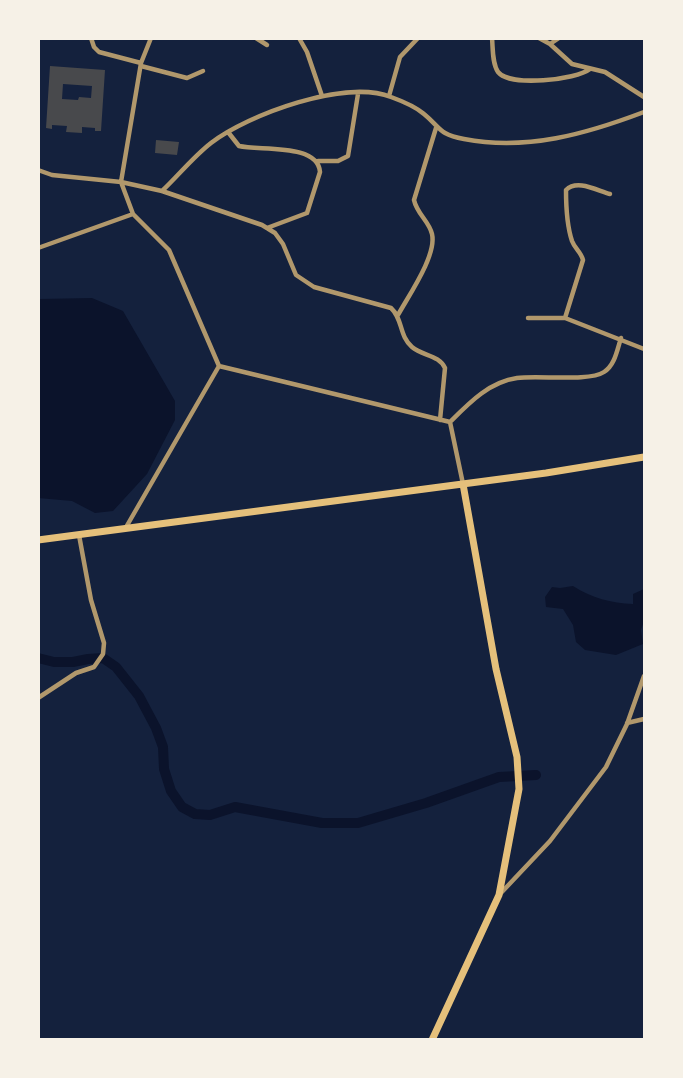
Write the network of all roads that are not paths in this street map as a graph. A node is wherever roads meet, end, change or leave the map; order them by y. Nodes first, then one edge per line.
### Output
1 (91, 38) edge
2 (151, 38) edge
3 (256, 38) edge
4 (299, 38) edge
5 (418, 38) edge
6 (492, 38) edge
7 (539, 38) edge
8 (559, 38) edge
9 (267, 44) dead end
10 (550, 44) junction
11 (141, 64) junction
12 (590, 69) junction
13 (203, 71) dead end
14 (358, 94) junction
15 (323, 96) junction
16 (388, 96) junction
17 (645, 97) edge
18 (645, 112) edge
19 (436, 128) junction
20 (228, 132) junction
21 (318, 161) junction
22 (38, 170) edge
23 (121, 182) junction
24 (162, 191) junction
25 (610, 194) dead end
26 (133, 214) junction
27 (267, 228) junction
28 (38, 248) edge
29 (398, 315) junction
30 (527, 318) dead end
31 (565, 318) junction
32 (621, 338) junction
33 (645, 349) edge
34 (219, 366) junction
35 (440, 420) junction
36 (450, 422) junction
37 (645, 457) edge
38 (463, 484) junction
39 (125, 528) junction
40 (79, 535) junction
41 (38, 540) edge
42 (645, 676) edge
43 (38, 698) edge
44 (645, 719) edge
45 (626, 723) junction
46 (499, 895) junction
47 (432, 1040) edge

1 - 11 street
2 - 11 street
3 - 9 street
4 - 15 street
5 - 16 street
6 - 12 street
7 - 10 street
8 - 10 street
10 - 12 street
11 - 13 street
11 - 23 street
12 - 17 street
14 - 15 street
14 - 16 street
14 - 21 street
15 - 20 street
16 - 19 street
18 - 19 street
19 - 29 street
20 - 21 street
20 - 24 street
21 - 27 street
22 - 23 street
23 - 24 street
23 - 26 street
24 - 27 street
25 - 31 street
26 - 28 street
26 - 34 street
27 - 29 street
29 - 35 street
30 - 31 street
31 - 32 street
32 - 33 street
32 - 36 street
34 - 35 street
34 - 39 street
35 - 36 street
36 - 38 street
37 - 38 main road
38 - 39 main road
38 - 46 main road
39 - 40 main road
40 - 41 main road
40 - 43 street
42 - 45 street
44 - 45 street
45 - 46 street
46 - 47 main road

